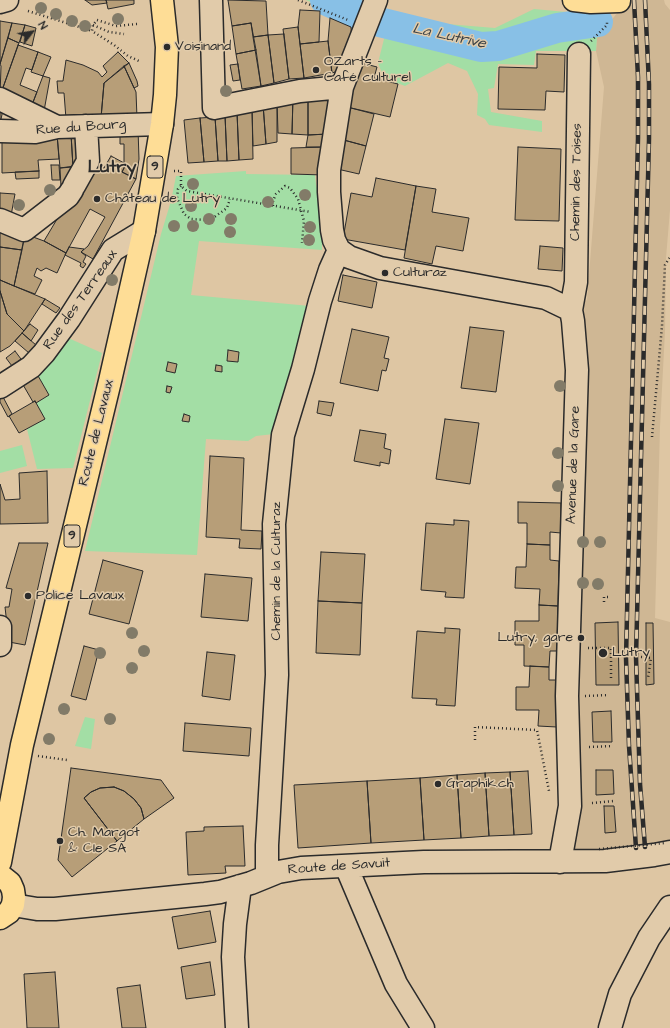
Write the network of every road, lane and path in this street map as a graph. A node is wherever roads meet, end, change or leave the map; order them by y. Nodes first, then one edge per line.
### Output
1 (7, 0) edge
2 (162, 0) edge
3 (211, 0) edge
4 (298, 0) edge
5 (574, 0) edge
6 (0, 2) edge
7 (613, 9) joint
8 (28, 11) dead end
9 (370, 15) edge
10 (137, 24) dead end
11 (93, 25) junction
12 (92, 31) junction
13 (124, 34) dead end
14 (579, 54) joint
15 (139, 61) dead end
16 (342, 87) junction
17 (0, 99) edge
18 (162, 124) junction
19 (86, 126) junction
20 (57, 127) junction
21 (0, 131) edge
22 (174, 171) dead end
23 (181, 186) junction
24 (230, 199) junction
25 (273, 206) junction
26 (300, 210) junction
27 (313, 212) dead end
28 (0, 220) edge
29 (144, 231) junction
30 (302, 243) dead end
31 (338, 250) junction
32 (670, 257) edge
33 (571, 310) junction
34 (0, 387) edge
35 (652, 437) dead end
36 (608, 597) dead end
37 (604, 602) dead end
38 (0, 627) edge
39 (0, 645) edge
40 (584, 648) dead end
41 (641, 657) dead end
42 (611, 678) dead end
43 (648, 678) dead end
44 (475, 740) dead end
45 (612, 746) dead end
46 (589, 747) dead end
47 (34, 755) dead end
48 (67, 760) dead end
49 (553, 791) dead end
50 (614, 801) dead end
51 (592, 803) dead end
52 (668, 847) edge
53 (599, 849) dead end
54 (0, 862) edge
55 (560, 862) junction
56 (346, 866) junction
57 (0, 874) edge
58 (266, 876) junction
59 (240, 886) junction
60 (670, 907) edge
61 (6, 911) edge
62 (237, 1028) edge
63 (423, 1028) edge
64 (610, 1028) edge

1 - 6 street
2 - 18 main road, Route de Lavaux / 9
3 - 16 street
4 - 9 path
5 - 7 main road
7 - 14 path
8 - 12 path
9 - 16 street
10 - 11 path
11 - 12 path
11 - 13 path
12 - 15 path
14 - 33 street, Chemin des Toises
16 - 31 street
17 - 20 street
18 - 19 street, Rue du Bourg
18 - 29 main road, Route de Lavaux / 9
19 - 20 street, Rue du Bourg
19 - 28 street
20 - 21 street, Rue du Bourg
22 - 23 path
23 - 24 path
23 - 24 path
24 - 25 path
25 - 26 path
25 - 26 path
26 - 27 path
26 - 30 path
29 - 34 street, Rue des Terreaux
29 - 54 main road, Route de Lavaux / 9
31 - 33 street
31 - 58 street, Chemin de la Culturaz
32 - 35 path
33 - 55 street, Avenue de la Gare
36 - 37 path
38 - 39 street
40 - 42 path
41 - 43 path
44 - 49 path
45 - 46 path
47 - 48 path
50 - 51 path
52 - 53 path, bridge
52 - 55 street, Route de Savuit
55 - 56 street, Route de Savuit
56 - 58 street, Route de Savuit
56 - 63 street
57 - 61 main road
58 - 59 street, Route de Savuit
59 - 61 street, Route de Savuit
59 - 62 street
60 - 64 street

